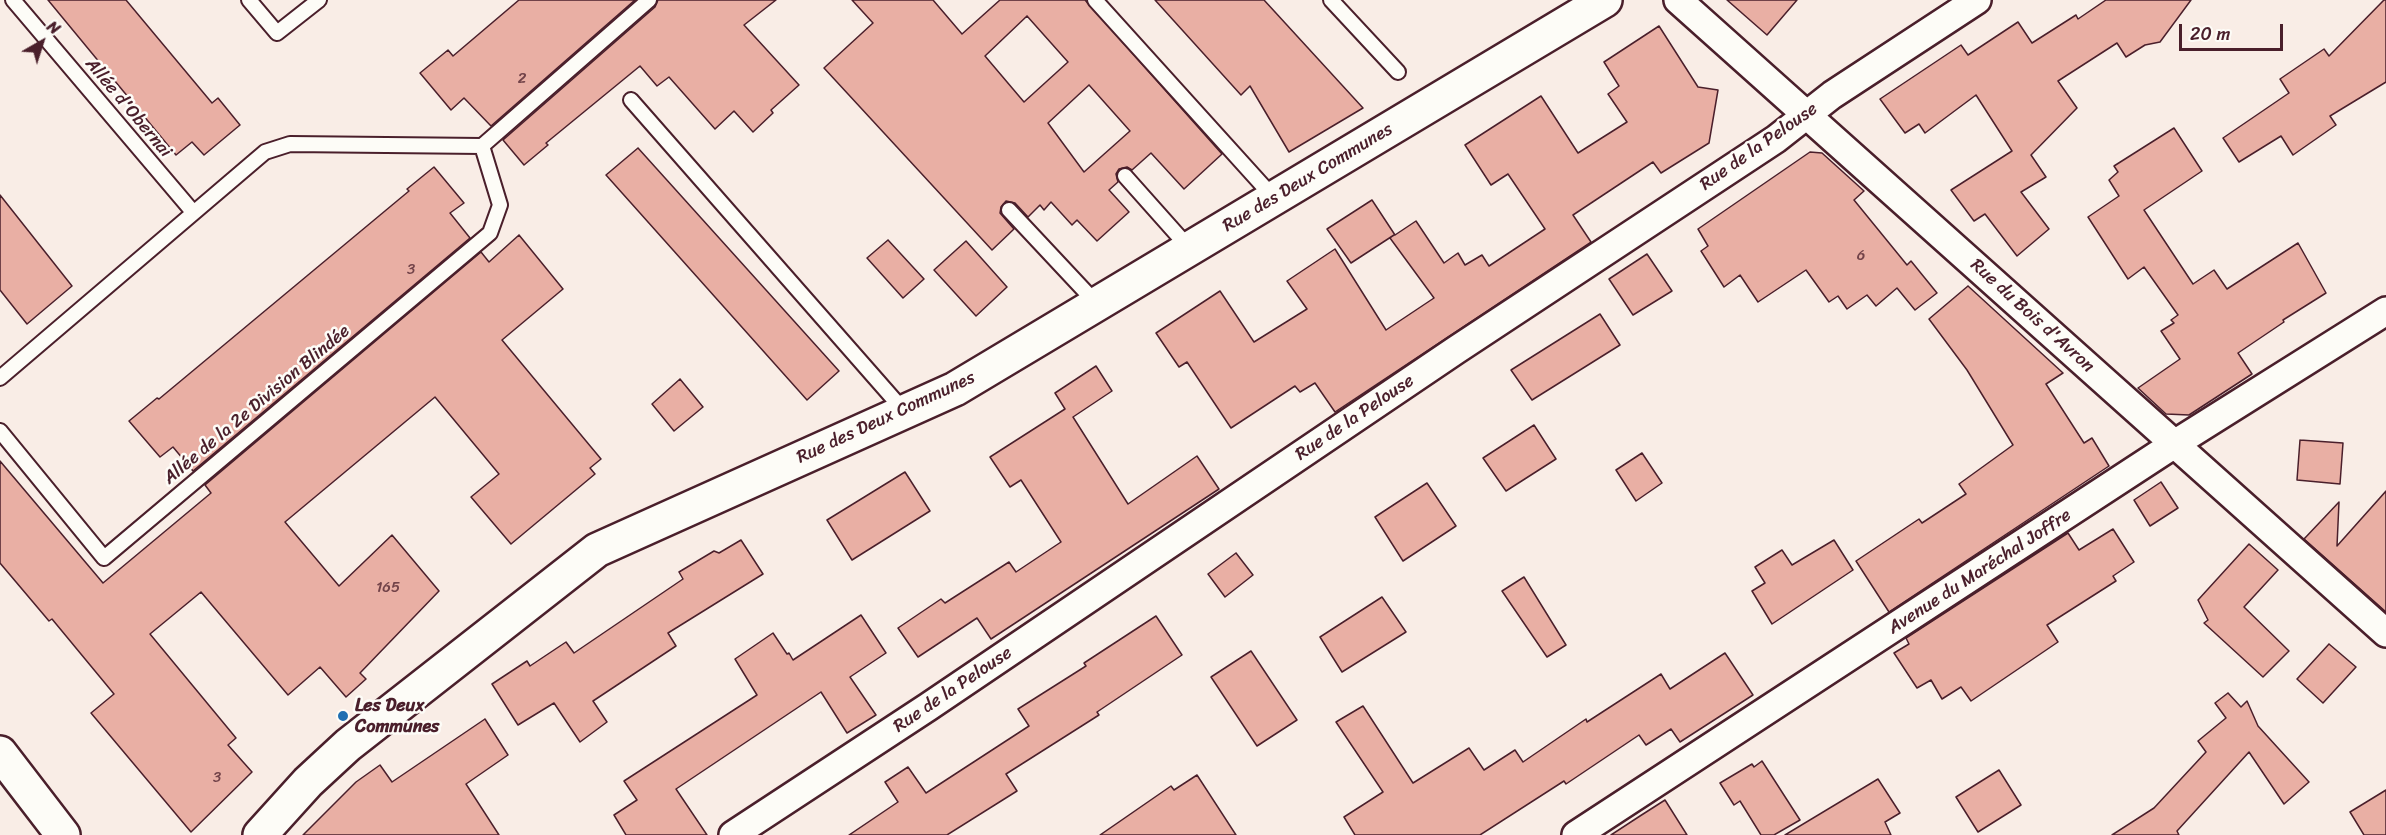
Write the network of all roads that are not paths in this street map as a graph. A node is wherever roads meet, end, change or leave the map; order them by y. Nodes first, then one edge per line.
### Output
1 (13, 0) edge
2 (249, 0) edge
3 (320, 0) edge
4 (649, 0) edge
5 (1095, 0) edge
6 (1331, 0) edge
7 (1605, 0) edge
8 (1678, 0) edge
9 (1977, 0) edge
10 (1398, 72) dead end
11 (631, 100) dead end
12 (1806, 115) junction
13 (482, 146) junction
14 (1125, 176) dead end
15 (1274, 198) junction
16 (1009, 210) dead end
17 (193, 212) junction
18 (1190, 249) junction
19 (1097, 304) junction
20 (2386, 310) edge
21 (0, 378) edge
22 (905, 412) junction
23 (0, 430) edge
24 (2176, 443) junction
25 (2386, 633) edge
26 (0, 753) edge
27 (63, 835) edge
28 (260, 835) edge
29 (733, 835) edge
30 (1576, 835) edge

1 - 17 lane, Allée d'Obernai
2 - 3 lane
4 - 13 lane
5 - 15 lane
6 - 10 lane
7 - 15 street, Rue des Deux Communes
8 - 12 street, Rue du Bois d'Avron
9 - 12 street, Rue de la Pelouse
11 - 22 lane
12 - 24 street, Rue du Bois d'Avron
12 - 29 street, Rue de la Pelouse
13 - 17 lane
13 - 23 lane, Allée de la 2e Division Blindée
14 - 18 lane
15 - 18 street, Rue des Deux Communes
16 - 19 lane
17 - 21 lane
18 - 19 street, Rue des Deux Communes
19 - 22 street, Rue des Deux Communes
20 - 24 street, Avenue du Maréchal Joffre
22 - 28 street, Rue des Deux Communes
24 - 25 street, Rue du Bois d'Avron
24 - 30 street, Avenue du Maréchal Joffre
26 - 27 street

